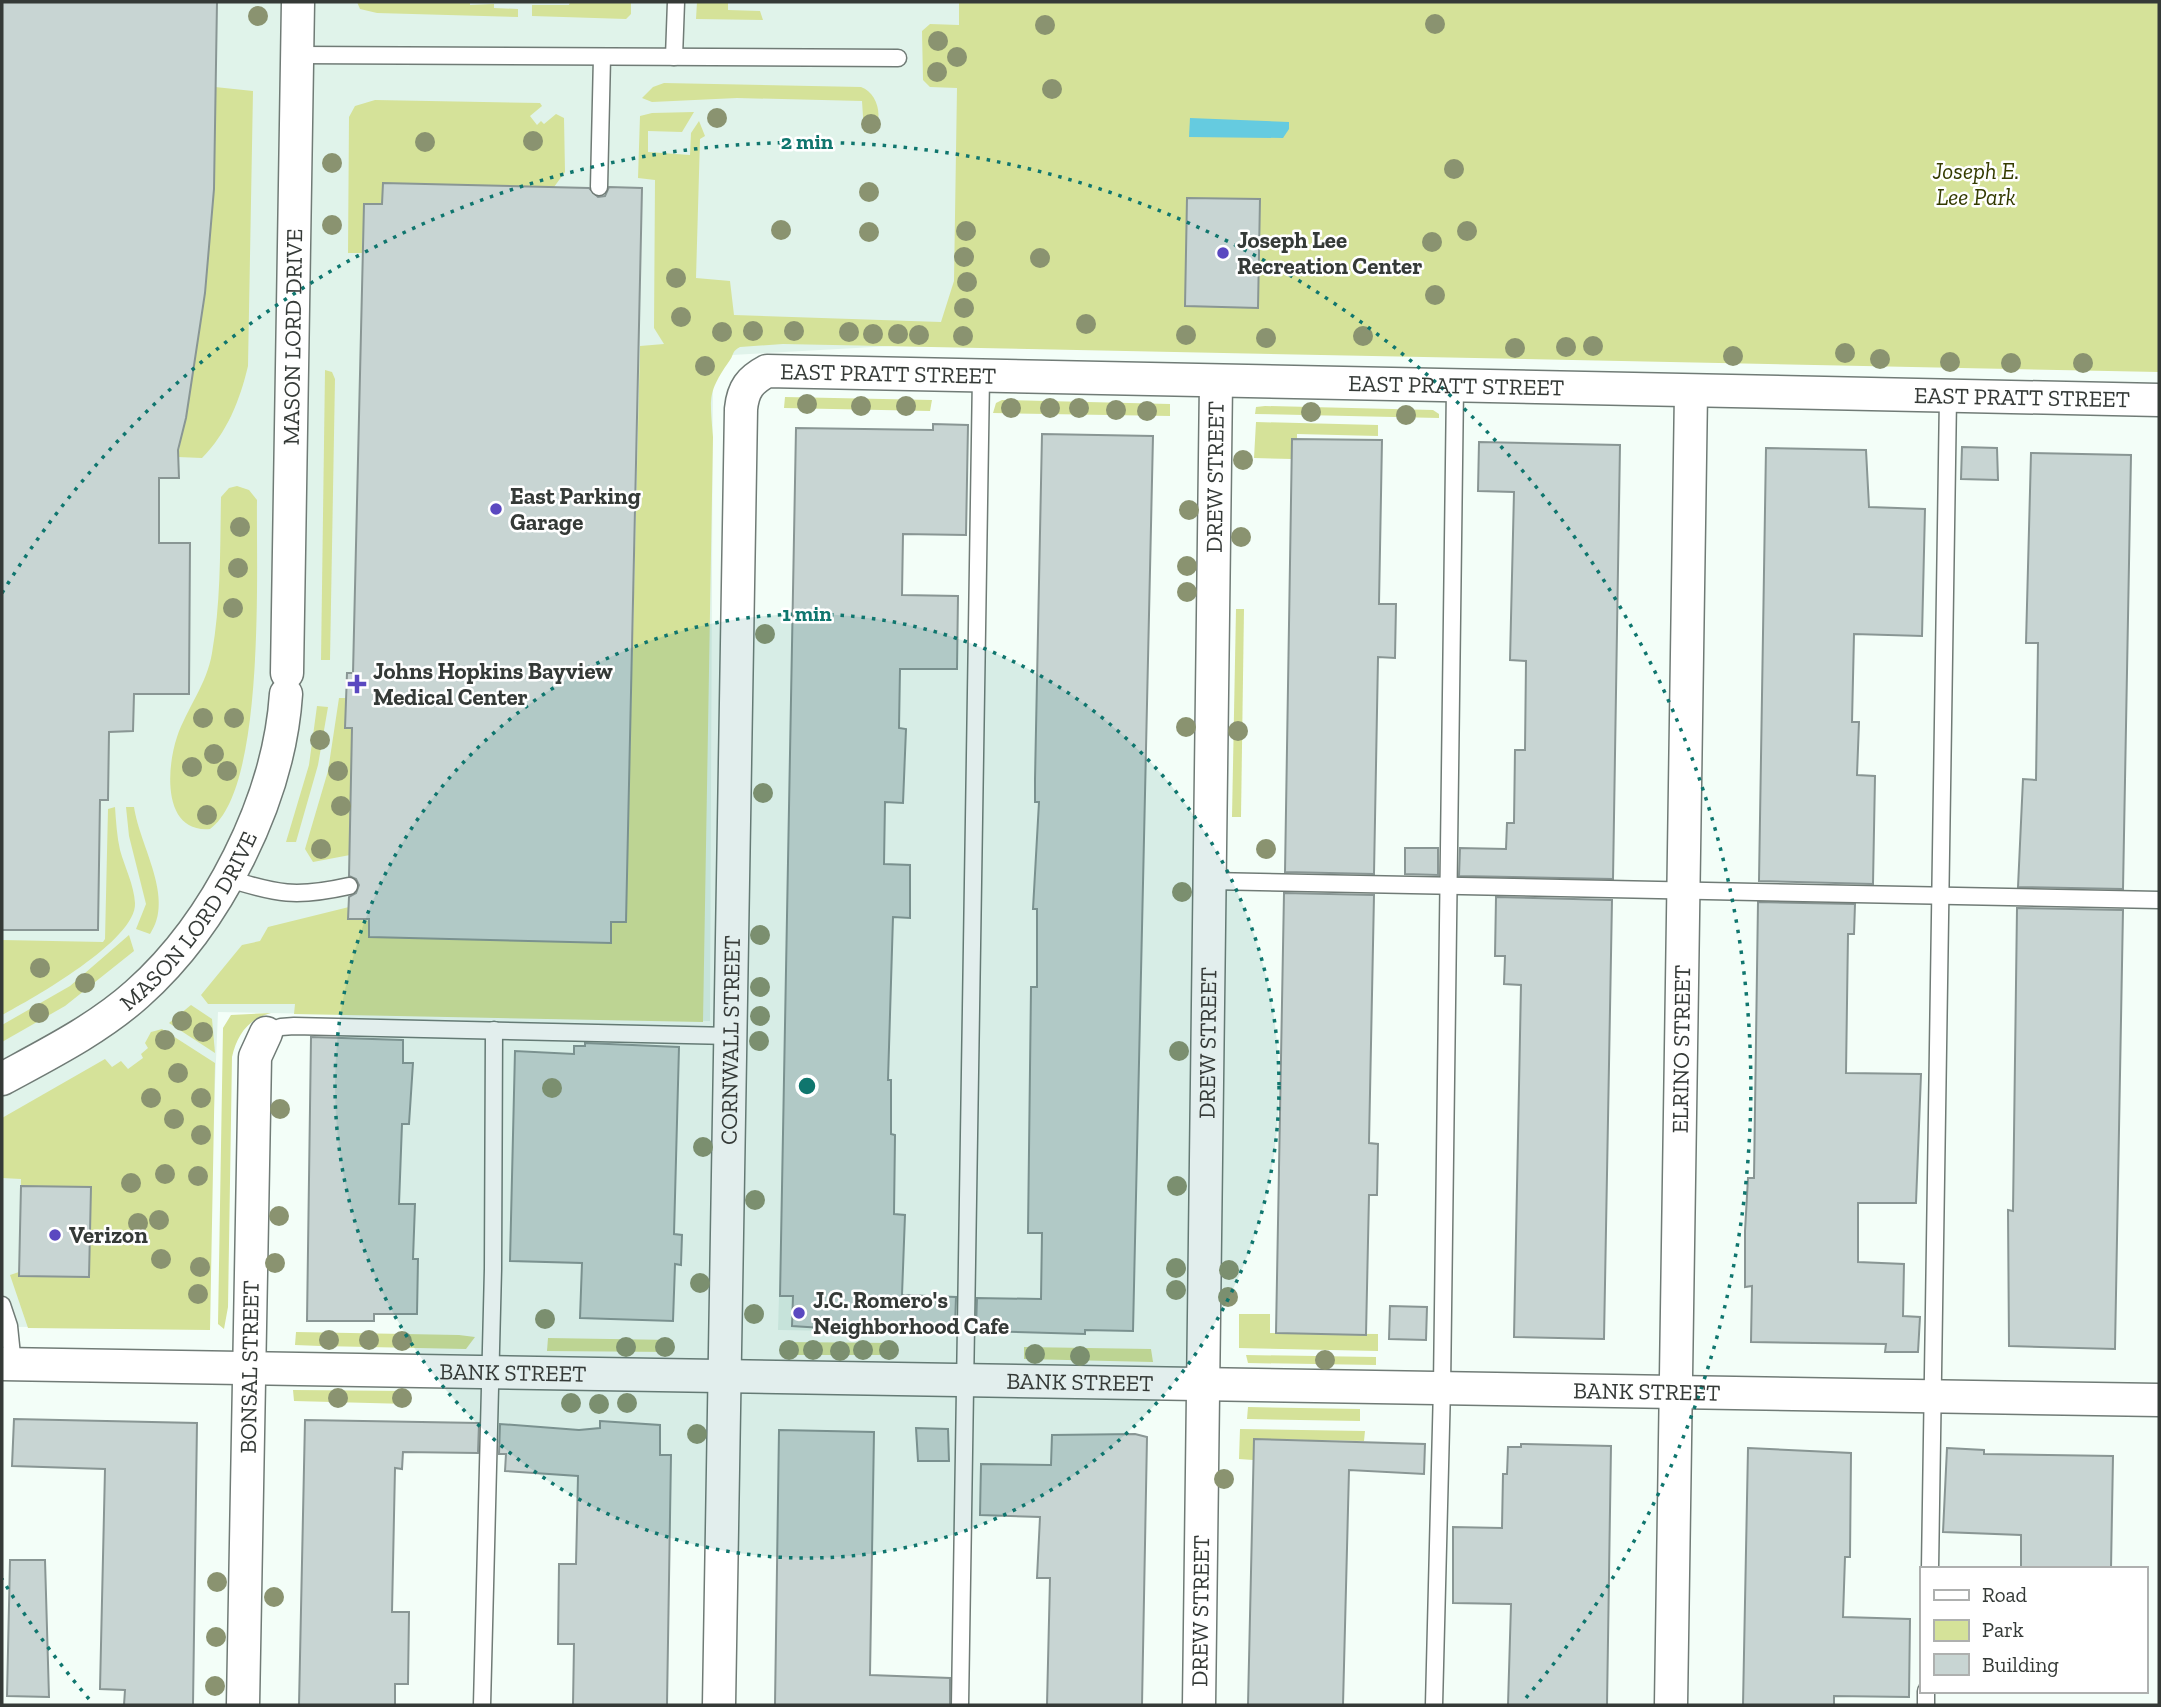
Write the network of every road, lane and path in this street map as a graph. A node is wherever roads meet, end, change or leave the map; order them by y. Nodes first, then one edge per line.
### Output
1 (298, 2) edge
2 (676, 2) edge
3 (297, 55) junction
4 (602, 57) junction
5 (674, 57) junction
6 (898, 58) dead end
7 (599, 187) dead end
8 (981, 376) junction
9 (753, 378) joint
10 (1216, 382) junction
11 (1455, 387) junction
12 (1691, 392) junction
13 (1948, 397) junction
14 (2159, 400) edge
15 (226, 878) junction
16 (1209, 881) junction
17 (349, 886) dead end
18 (1449, 886) junction
19 (1684, 891) junction
20 (1942, 896) junction
21 (2159, 900) edge
22 (494, 1030) junction
23 (266, 1033) joint
24 (731, 1036) junction
25 (2, 1079) edge
26 (2, 1305) edge
27 (7, 1364) edge
28 (249, 1368) junction
29 (489, 1371) junction
30 (726, 1376) junction
31 (965, 1378) junction
32 (1204, 1382) junction
33 (1442, 1387) junction
34 (1678, 1391) junction
35 (1934, 1396) junction
36 (2159, 1400) edge
37 (1930, 1567) edge
38 (243, 1705) edge
39 (482, 1705) edge
40 (719, 1705) edge
41 (960, 1705) edge
42 (1199, 1705) edge
43 (1434, 1705) edge
44 (1671, 1705) edge

1 - 3 street, MASON LORD DRIVE
2 - 5 lane
3 - 4 lane
3 - 15 street, MASON LORD DRIVE
4 - 5 lane
4 - 7 lane
5 - 6 lane
8 - 9 street, EAST PRATT STREET
8 - 10 street, EAST PRATT STREET
8 - 31 lane
9 - 24 street, CORNWALL STREET
10 - 11 street, EAST PRATT STREET
10 - 16 street, DREW STREET
11 - 12 street, EAST PRATT STREET
11 - 18 lane
12 - 13 street, EAST PRATT STREET
12 - 19 street, ELRINO STREET
13 - 14 street, EAST PRATT STREET
13 - 20 lane
15 - 17 lane
15 - 25 street, MASON LORD DRIVE
16 - 18 lane
16 - 32 street, DREW STREET
18 - 19 lane
18 - 33 lane
19 - 20 lane
19 - 34 street, ELRINO STREET
20 - 21 lane
20 - 35 lane
22 - 23 lane
22 - 24 lane
22 - 29 lane
23 - 28 street, BONSAL STREET
24 - 30 street, CORNWALL STREET
26 - 27 lane
27 - 28 street, BANK STREET
28 - 29 street, BANK STREET
28 - 38 street, BONSAL STREET
29 - 30 street, BANK STREET
29 - 39 lane
30 - 31 street, BANK STREET
30 - 40 street, CORNWALL STREET
31 - 32 street, BANK STREET
31 - 41 lane
32 - 33 street, BANK STREET
32 - 42 street, DREW STREET
33 - 34 street, BANK STREET
33 - 43 lane
34 - 35 street, BANK STREET
34 - 44 street, ELRINO STREET
35 - 36 street, BANK STREET
35 - 37 lane

